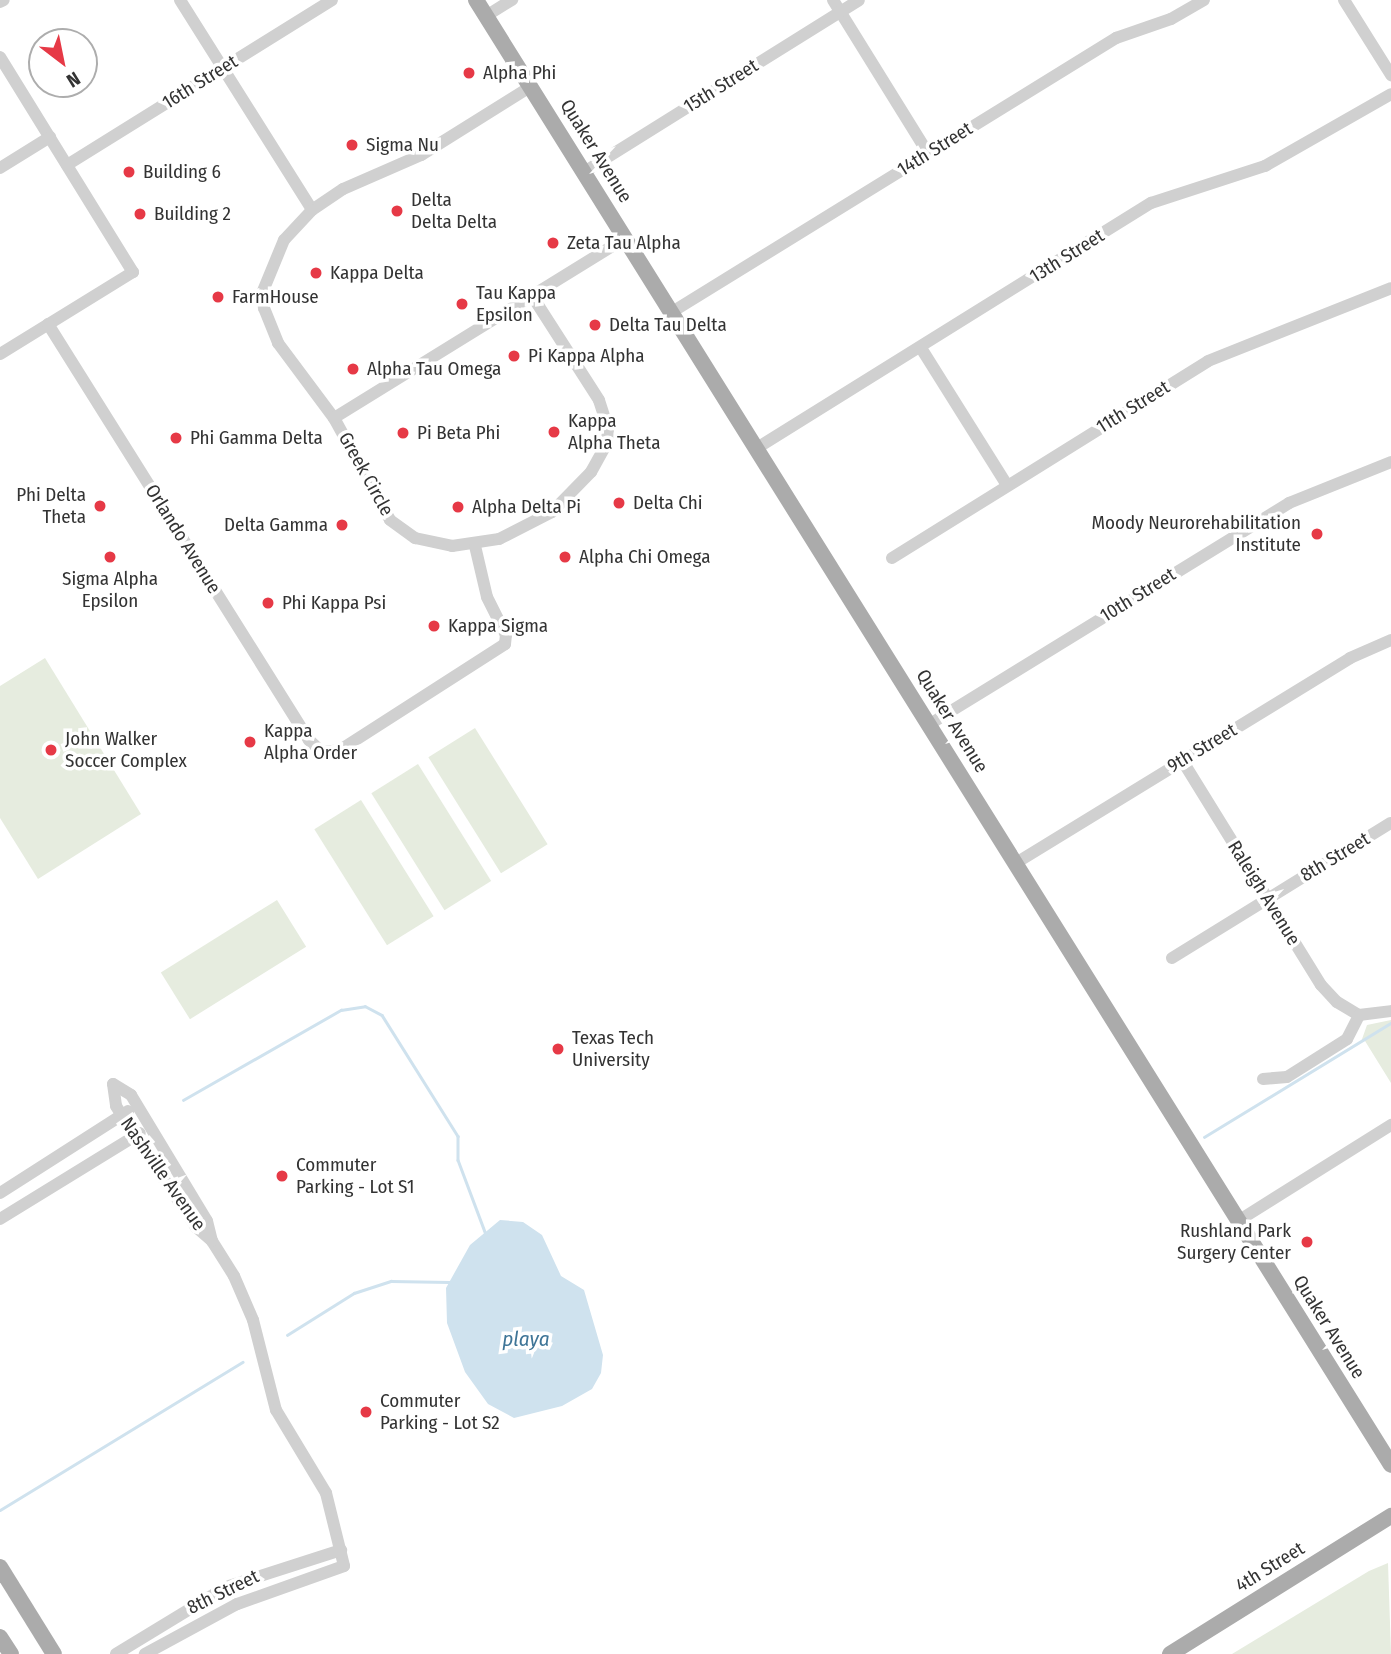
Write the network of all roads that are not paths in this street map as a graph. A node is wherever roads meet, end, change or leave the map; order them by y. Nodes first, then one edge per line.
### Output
1 (180, 0) edge
2 (332, 0) edge
3 (476, 0) edge
4 (512, 0) edge
5 (832, 0) edge
6 (859, 0) edge
7 (1204, 0) edge
8 (1344, 0) edge
9 (840, 12) junction
10 (486, 16) junction
11 (0, 57) edge
12 (222, 68) junction
13 (1391, 75) edge
14 (530, 87) junction
15 (1391, 94) edge
16 (50, 137) junction
17 (928, 153) junction
18 (67, 165) junction
19 (0, 168) edge
20 (584, 172) junction
21 (312, 210) junction
22 (626, 238) junction
23 (1391, 288) edge
24 (533, 297) junction
25 (672, 312) junction
26 (48, 324) junction
27 (921, 348) junction
28 (0, 354) edge
29 (334, 418) junction
30 (757, 448) junction
31 (1391, 462) edge
32 (1007, 485) junction
33 (475, 546) junction
34 (892, 558) dead end
35 (1391, 640) edge
36 (930, 724) junction
37 (1182, 760) junction
38 (1391, 823) edge
39 (1016, 863) junction
40 (1267, 898) junction
41 (1172, 958) dead end
42 (1391, 1011) edge
43 (1359, 1015) junction
44 (1263, 1079) dead end
45 (137, 1105) junction
46 (121, 1115) junction
47 (1391, 1125) edge
48 (150, 1126) junction
49 (135, 1136) junction
50 (0, 1193) edge
51 (0, 1219) edge
52 (1238, 1221) junction
53 (212, 1241) junction
54 (1391, 1465) edge
55 (1391, 1516) edge
56 (341, 1550) junction
57 (344, 1566) joint
58 (0, 1567) edge
59 (0, 1637) edge
60 (11, 1654) edge
61 (54, 1654) edge
62 (116, 1654) edge
63 (145, 1654) edge
64 (1170, 1654) edge

1 - 12 street
2 - 12 street, 16th Street
3 - 10 main road, Quaker Avenue
4 - 10 street
5 - 9 street
6 - 9 street, 15th Street
7 - 17 street, 14th Street
8 - 13 street
9 - 17 street
9 - 20 street, 15th Street
10 - 14 main road, Quaker Avenue
11 - 16 street
12 - 18 street, 16th Street
12 - 21 street
14 - 20 main road, Quaker Avenue
14 - 21 street, Greek Circle
15 - 27 street, 13th Street
16 - 18 street
16 - 19 street
17 - 25 street, 14th Street
18 - 26 street
20 - 22 main road, Quaker Avenue
21 - 29 street, Greek Circle
22 - 24 street, Greek Circle
22 - 25 main road, Quaker Avenue
23 - 32 street, 11th Street
24 - 29 street, Greek Circle
24 - 33 street, Greek Circle
25 - 30 main road, Quaker Avenue
26 - 28 street
26 - 33 street, Orlando Avenue
27 - 30 street, 13th Street
27 - 32 street
29 - 33 street, Greek Circle
30 - 36 main road, Quaker Avenue
31 - 36 street, 10th Street
32 - 34 street, 11th Street
35 - 37 street, 9th Street
36 - 39 main road, Quaker Avenue
37 - 39 street, 9th Street
37 - 40 street, Raleigh Avenue
38 - 40 street, 8th Street
39 - 52 main road, Quaker Avenue
40 - 41 street, 8th Street
40 - 43 street, Raleigh Avenue
42 - 43 street
43 - 44 street
45 - 46 street
45 - 46 street, Nashville Avenue
45 - 48 street, Nashville Avenue
46 - 49 street, Nashville Avenue
46 - 50 street
47 - 52 street
48 - 49 street
48 - 53 street, Nashville Avenue
49 - 51 street
49 - 53 street, Nashville Avenue
52 - 54 main road, Quaker Avenue
53 - 56 street, Nashville Avenue
55 - 64 main road, 4th Street
56 - 57 street, Nashville Avenue
56 - 62 street, 8th Street
57 - 63 street, 8th Street
58 - 61 main road
59 - 60 main road

